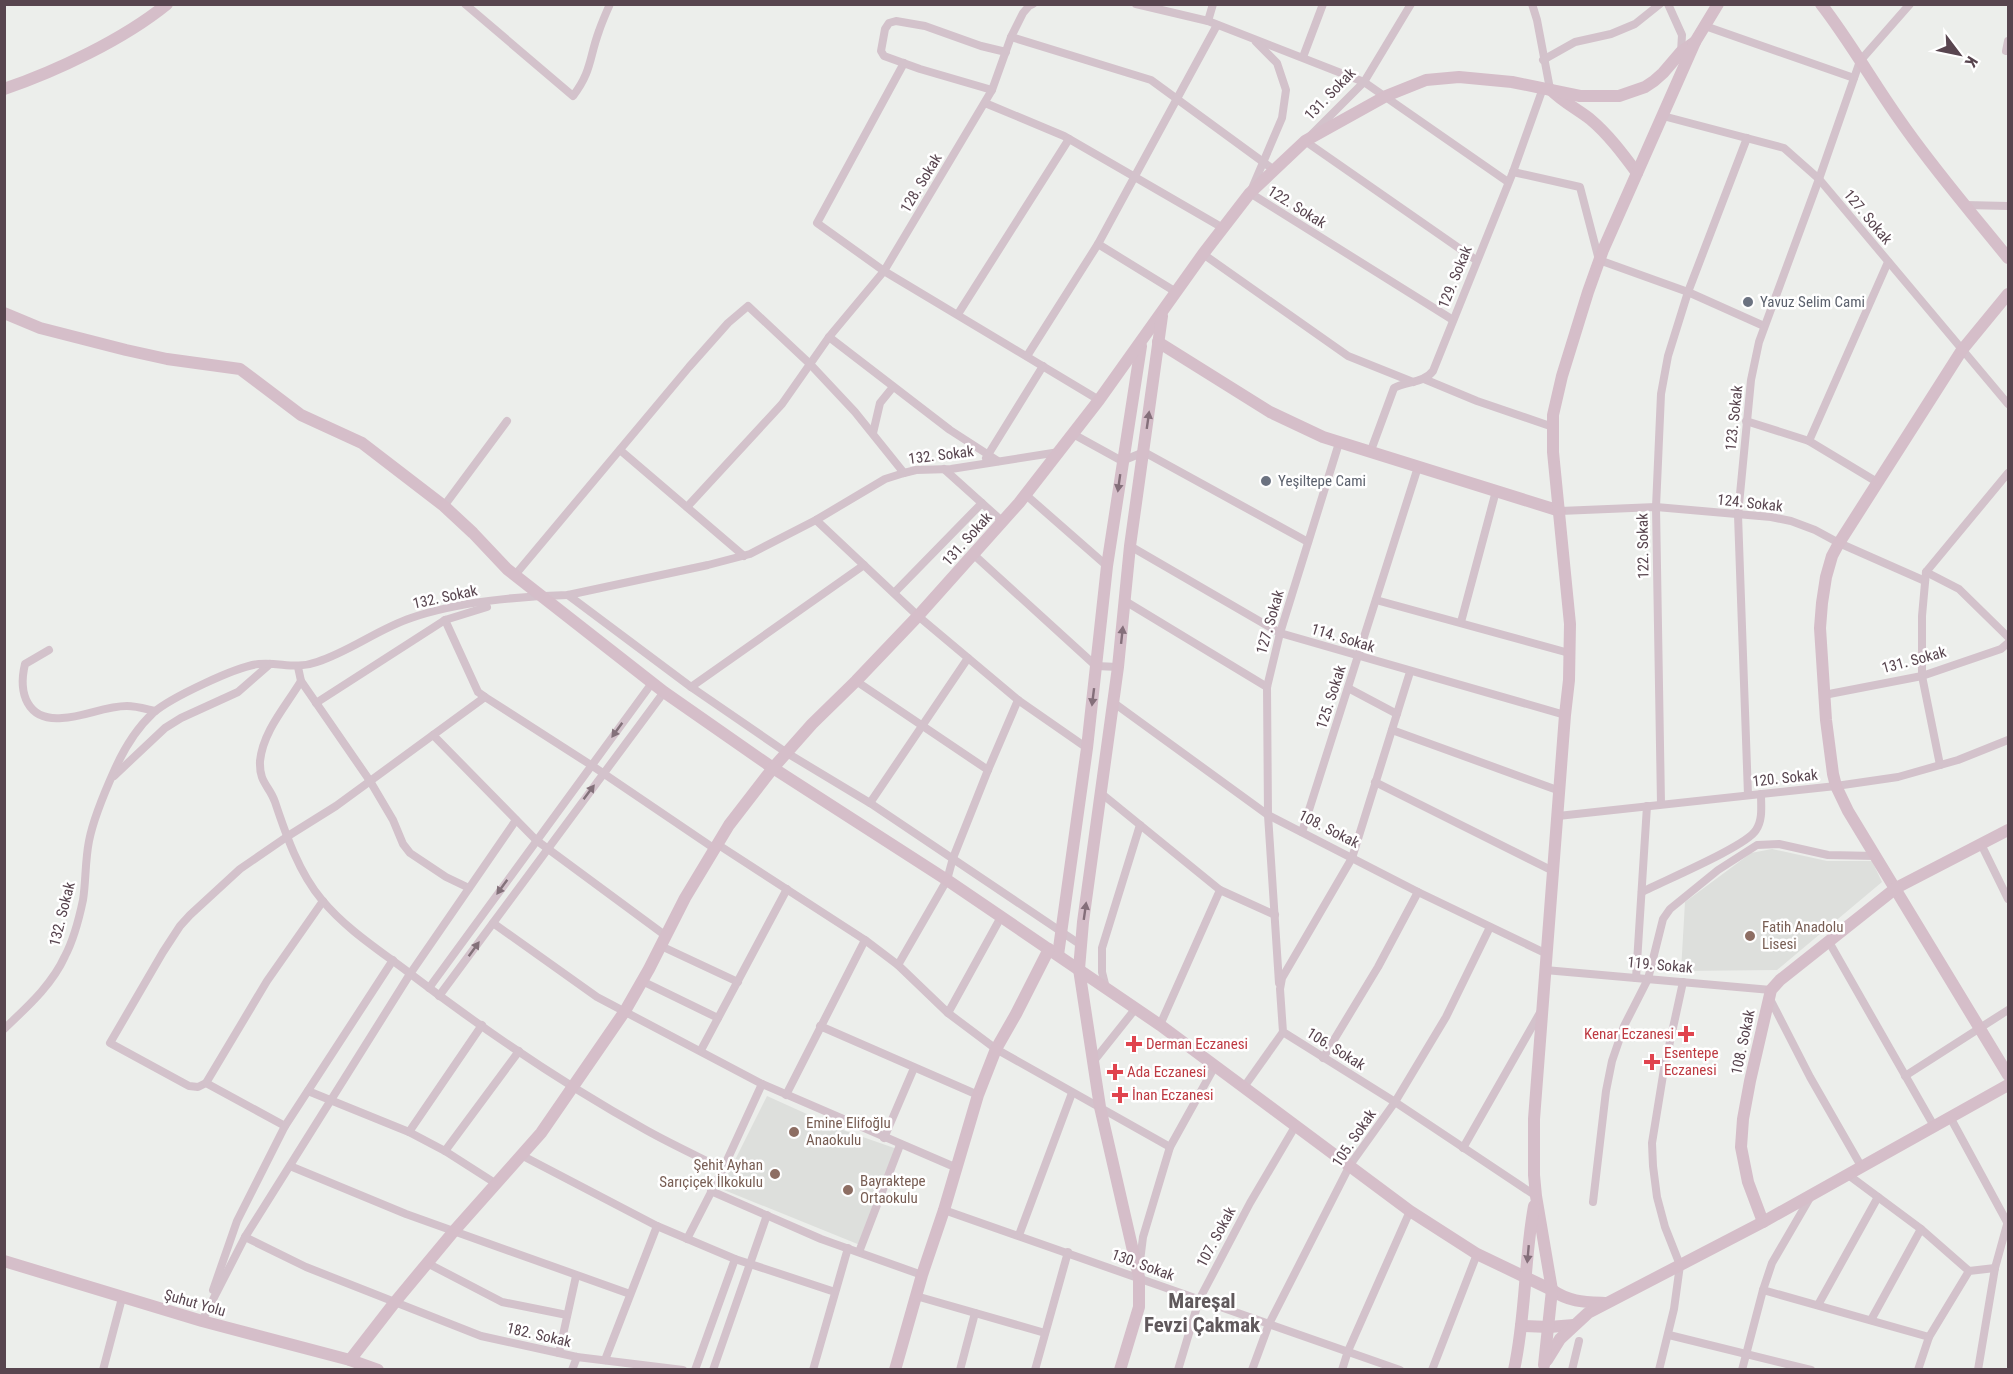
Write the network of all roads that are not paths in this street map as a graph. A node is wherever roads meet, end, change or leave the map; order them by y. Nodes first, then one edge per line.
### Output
1 (167, 4) edge
2 (465, 4) edge
3 (610, 4) edge
4 (1019, 4) edge
5 (1136, 4) edge
6 (1213, 4) edge
7 (1323, 4) edge
8 (1411, 4) edge
9 (1532, 4) edge
10 (1660, 4) edge
11 (1668, 4) edge
12 (1718, 4) edge
13 (1821, 4) edge
14 (1910, 4) edge
15 (1031, 5) edge
16 (1208, 21) junction
17 (1217, 25) junction
18 (1705, 26) junction
19 (1011, 37) junction
20 (1252, 38) junction
21 (2008, 41) edge
22 (1695, 42) junction
23 (2008, 51) edge
24 (1006, 52) junction
25 (1681, 52) junction
26 (1302, 57) junction
27 (1543, 60) junction
28 (1860, 61) junction
29 (904, 63) junction
30 (1854, 78) junction
31 (1364, 82) junction
32 (4, 89) edge
33 (1547, 89) junction
34 (992, 90) junction
35 (1386, 96) junction
36 (1177, 98) junction
37 (985, 103) junction
38 (1663, 116) junction
39 (1747, 138) junction
40 (1069, 139) junction
41 (1305, 141) junction
42 (1268, 166) junction
43 (1513, 172) junction
44 (1637, 173) junction
45 (1134, 177) junction
46 (1819, 179) junction
47 (1508, 182) junction
48 (1250, 193) junction
49 (1965, 205) junction
50 (2008, 206) edge
51 (1223, 228) junction
52 (1098, 244) junction
53 (1203, 254) junction
54 (2008, 258) edge
55 (1476, 260) junction
56 (1599, 260) junction
57 (1888, 262) junction
58 (884, 271) junction
59 (1176, 292) junction
60 (1688, 292) junction
61 (2008, 294) edge
62 (1162, 312) junction
63 (4, 313) edge
64 (958, 314) junction
65 (1453, 320) junction
66 (1764, 326) junction
67 (829, 337) junction
68 (1142, 342) junction
69 (1158, 342) junction
70 (1962, 350) junction
71 (1027, 356) junction
72 (810, 364) junction
73 (1043, 366) junction
74 (1424, 379) junction
75 (1414, 382) junction
76 (892, 387) junction
77 (1099, 400) junction
78 (2008, 404) edge
79 (507, 421) dead end
80 (1746, 421) junction
81 (1553, 427) junction
82 (873, 433) junction
83 (1073, 434) junction
84 (1809, 441) junction
85 (1339, 443) junction
86 (620, 450) junction
87 (1059, 452) junction
88 (1144, 452) junction
89 (1370, 453) junction
90 (987, 456) junction
91 (998, 461) junction
92 (1122, 461) junction
93 (982, 464) junction
94 (1418, 467) junction
95 (944, 469) junction
96 (904, 473) junction
97 (2008, 473) edge
98 (1878, 482) junction
99 (1496, 491) junction
100 (1026, 495) junction
101 (982, 503) junction
102 (444, 506) junction
103 (687, 507) junction
104 (1656, 507) junction
105 (1560, 511) junction
106 (1738, 515) junction
107 (816, 520) junction
108 (1002, 522) junction
109 (1308, 542) junction
110 (1839, 543) junction
111 (1130, 546) junction
112 (973, 554) junction
113 (744, 556) junction
114 (864, 565) junction
115 (1107, 566) junction
116 (514, 575) junction
117 (1925, 577) junction
118 (894, 593) junction
119 (568, 595) junction
120 (541, 596) junction
121 (517, 598) junction
122 (1376, 600) junction
123 (1125, 601) junction
124 (918, 616) junction
125 (445, 620) junction
126 (1461, 622) junction
127 (1280, 633) junction
128 (2008, 637) edge
129 (2008, 643) edge
130 (49, 650) dead end
131 (1569, 653) junction
132 (1358, 656) junction
133 (968, 658) junction
134 (270, 664) junction
135 (1096, 666) junction
136 (298, 667) junction
137 (1118, 668) junction
138 (1410, 672) junction
139 (1922, 676) junction
140 (301, 681) junction
141 (856, 681) junction
142 (652, 683) junction
143 (691, 687) junction
144 (1267, 687) junction
145 (1348, 688) junction
146 (664, 692) junction
147 (1824, 695) junction
148 (485, 697) junction
149 (1018, 700) junction
150 (316, 703) junction
151 (1114, 703) junction
152 (155, 711) junction
153 (1397, 714) junction
154 (1565, 715) junction
155 (923, 726) junction
156 (1392, 730) junction
157 (433, 735) junction
158 (2008, 740) edge
159 (1087, 748) junction
160 (788, 753) junction
161 (591, 765) junction
162 (1940, 765) junction
163 (772, 768) junction
164 (988, 770) junction
165 (603, 773) junction
166 (110, 781) junction
167 (370, 781) junction
168 (1375, 782) junction
169 (1836, 786) junction
170 (1560, 791) junction
171 (1102, 794) junction
172 (1761, 794) junction
173 (1748, 795) junction
174 (870, 803) junction
175 (1661, 804) junction
176 (1647, 806) junction
177 (1268, 814) junction
178 (1558, 816) junction
179 (516, 820) junction
180 (1140, 825) junction
181 (2008, 830) edge
182 (1302, 832) junction
183 (288, 836) junction
184 (536, 840) junction
185 (1982, 844) junction
186 (716, 847) junction
187 (547, 849) junction
188 (1876, 856) junction
189 (953, 858) junction
190 (1352, 858) junction
191 (1553, 871) junction
192 (947, 880) junction
193 (469, 888) junction
194 (1896, 888) junction
195 (787, 890) junction
196 (1220, 890) junction
197 (1418, 892) junction
198 (1642, 892) junction
199 (2008, 898) edge
200 (323, 902) junction
201 (1275, 915) junction
202 (1001, 917) junction
203 (493, 923) junction
204 (1490, 927) junction
205 (1062, 932) junction
206 (864, 940) junction
207 (663, 941) junction
208 (1828, 942) junction
209 (1081, 945) junction
210 (1053, 952) junction
211 (1546, 954) junction
212 (393, 960) junction
213 (898, 965) junction
214 (1079, 969) junction
215 (1545, 970) junction
216 (410, 974) junction
217 (1636, 978) junction
218 (1648, 979) junction
219 (642, 981) junction
220 (738, 982) junction
221 (1683, 982) junction
222 (429, 988) junction
223 (1106, 988) junction
224 (1280, 989) junction
225 (1770, 993) junction
226 (439, 996) junction
227 (1136, 1008) junction
228 (1543, 1008) junction
229 (2008, 1010) edge
230 (624, 1011) junction
231 (948, 1013) junction
232 (718, 1018) junction
233 (482, 1025) junction
234 (820, 1026) junction
235 (1160, 1026) junction
236 (1980, 1027) junction
237 (4, 1029) edge
238 (1282, 1032) junction
239 (996, 1049) junction
240 (701, 1050) junction
241 (519, 1051) junction
242 (1323, 1058) junction
243 (1092, 1063) junction
244 (1215, 1066) junction
245 (914, 1068) junction
246 (2008, 1075) edge
247 (1905, 1076) junction
248 (206, 1083) junction
249 (762, 1084) junction
250 (2008, 1085) edge
251 (573, 1086) junction
252 (1244, 1087) junction
253 (308, 1091) junction
254 (1072, 1093) junction
255 (786, 1095) junction
256 (978, 1095) junction
257 (331, 1101) junction
258 (1395, 1102) junction
259 (1100, 1107) junction
260 (1950, 1117) junction
261 (1296, 1125) junction
262 (285, 1126) junction
263 (1934, 1126) junction
264 (409, 1132) junction
265 (884, 1138) junction
266 (900, 1145) junction
267 (1170, 1147) junction
268 (1463, 1148) junction
269 (445, 1151) junction
270 (520, 1155) junction
271 (1350, 1165) junction
272 (290, 1166) junction
273 (1861, 1166) junction
274 (957, 1167) junction
275 (723, 1169) junction
276 (1847, 1174) junction
277 (495, 1183) junction
278 (711, 1191) junction
279 (1813, 1193) junction
280 (1536, 1196) junction
281 (1878, 1197) junction
282 (1593, 1202) dead end
283 (944, 1210) junction
284 (1410, 1211) junction
285 (767, 1215) junction
286 (2008, 1221) edge
287 (1763, 1222) junction
288 (657, 1226) junction
289 (1922, 1229) junction
290 (454, 1231) junction
291 (1019, 1235) junction
292 (245, 1237) junction
293 (687, 1239) junction
294 (848, 1248) junction
295 (859, 1252) junction
296 (1068, 1252) junction
297 (1477, 1254) junction
298 (735, 1259) junction
299 (4, 1261) edge
300 (427, 1263) junction
301 (749, 1264) junction
302 (1680, 1265) junction
303 (1995, 1268) junction
304 (1969, 1271) junction
305 (922, 1275) junction
306 (576, 1276) junction
307 (1139, 1276) junction
308 (1526, 1279) junction
309 (1552, 1290) junction
310 (1763, 1290) junction
311 (835, 1292) junction
312 (630, 1294) junction
313 (916, 1296) junction
314 (122, 1298) junction
315 (1199, 1300) junction
316 (395, 1302) junction
317 (1605, 1303) junction
318 (1818, 1305) junction
319 (975, 1313) junction
320 (567, 1315) junction
321 (1871, 1320) junction
322 (202, 1321) junction
323 (1269, 1324) junction
324 (1574, 1325) junction
325 (1521, 1326) junction
326 (1549, 1327) junction
327 (1045, 1334) junction
328 (1669, 1335) junction
329 (1929, 1337) junction
330 (1579, 1341) dead end
331 (1348, 1352) junction
332 (559, 1353) junction
333 (1745, 1353) junction
334 (577, 1357) junction
335 (605, 1360) junction
336 (347, 1365) edge
337 (1543, 1367) edge
338 (103, 1370) edge
339 (378, 1370) edge
340 (572, 1370) edge
341 (683, 1370) edge
342 (695, 1370) edge
343 (713, 1370) edge
344 (813, 1370) edge
345 (895, 1370) edge
346 (960, 1370) edge
347 (1035, 1370) edge
348 (1120, 1370) edge
349 (1178, 1370) edge
350 (1252, 1370) edge
351 (1342, 1370) edge
352 (1400, 1370) edge
353 (1432, 1370) edge
354 (1514, 1370) edge
355 (1572, 1370) edge
356 (1659, 1370) edge
357 (1742, 1370) edge
358 (1811, 1370) edge
359 (1918, 1370) edge
360 (1978, 1370) edge

1 - 32 street
2 - 3 street
4 - 15 street
5 - 16 street
6 - 16 street
7 - 26 street
8 - 31 street, 131. Sokak
9 - 27 street
10 - 27 street
11 - 25 street
12 - 18 street
13 - 28 street
14 - 28 street
15 - 19 street, 128. Sokak
16 - 17 street
17 - 20 street
17 - 36 street
18 - 22 street
18 - 30 street
19 - 24 street, 128. Sokak
19 - 36 street
20 - 26 street
20 - 42 street
21 - 23 street
22 - 25 street, 131. Sokak
22 - 38 street
24 - 29 street
24 - 34 street, 128. Sokak
25 - 33 street, 131. Sokak
26 - 31 street
27 - 33 street
28 - 30 street, 123. Sokak
28 - 49 street
29 - 34 street
29 - 58 street
30 - 46 street, 123. Sokak
31 - 35 street
31 - 41 street, 131. Sokak
33 - 35 street, 131. Sokak
33 - 43 street, 129. Sokak
33 - 44 street
34 - 37 street, 128. Sokak
35 - 41 street, 131. Sokak
35 - 47 street
36 - 42 street
36 - 45 street
37 - 40 street
37 - 58 street, 128. Sokak
38 - 39 street, 127. Sokak
38 - 44 street
39 - 46 street, 127. Sokak
39 - 60 street, 122. Sokak
40 - 45 street
40 - 64 street
41 - 42 street, 131. Sokak
41 - 55 street
42 - 48 street, 131. Sokak
43 - 47 street, 129. Sokak
43 - 56 street
44 - 56 street
45 - 51 street
45 - 52 street
46 - 57 street, 127. Sokak
46 - 66 street, 123. Sokak
47 - 55 street, 129. Sokak
48 - 51 street, 131. Sokak
48 - 65 street, 122. Sokak
49 - 50 street
49 - 54 street
51 - 53 street, 131. Sokak
52 - 59 street
52 - 71 street
53 - 59 street, 131. Sokak
53 - 75 street
55 - 65 street, 129. Sokak
56 - 60 street
56 - 81 street
57 - 70 street, 127. Sokak
57 - 84 street
58 - 64 street
58 - 67 street, 128. Sokak
59 - 62 street, 131. Sokak
60 - 66 street
60 - 104 street, 122. Sokak
61 - 70 street
62 - 68 street, 131. Sokak
62 - 69 street
63 - 102 street
64 - 71 street
65 - 74 street, 129. Sokak
66 - 80 street, 123. Sokak
67 - 72 street, 128. Sokak
67 - 76 street
68 - 77 street, 131. Sokak
68 - 92 street
69 - 85 street
88 -> 69 street
70 - 78 street, 127. Sokak
70 - 98 street
71 - 73 street
72 - 82 street
72 - 86 street
72 - 103 street, 128. Sokak
73 - 77 street
73 - 90 street
74 - 75 street
74 - 81 street
75 - 89 street
76 - 82 street
76 - 90 street
77 - 83 street, 131. Sokak
79 - 102 street
80 - 84 street
80 - 106 street, 123. Sokak
81 - 105 street
82 - 96 street
83 - 87 street, 131. Sokak
83 - 92 street
84 - 98 street
85 - 89 street
85 - 109 street, 127. Sokak
86 - 103 street
86 - 116 street
87 - 91 street, 132. Sokak
87 - 100 street, 131. Sokak
88 - 92 street
88 - 109 street
88 - 111 street
89 - 94 street
90 - 91 street
90 - 93 street
91 - 93 street, 132. Sokak
92 -> 115 street
93 - 95 street, 132. Sokak
94 - 99 street
94 - 122 street, 125. Sokak
95 - 96 street, 132. Sokak
95 - 101 street
96 - 107 street, 132. Sokak
97 - 117 street
98 - 110 street
99 - 105 street
99 - 126 street
100 - 108 street, 131. Sokak
100 - 115 street
101 - 108 street
101 - 118 street
102 - 116 street
103 - 113 street
104 - 105 street, 124. Sokak
104 - 106 street, 124. Sokak
104 - 175 street, 122. Sokak
105 - 131 street
106 - 110 street, 124. Sokak
106 - 173 street, 123. Sokak
107 - 113 street, 132. Sokak
107 - 114 street
108 - 112 street, 131. Sokak
109 - 127 street, 127. Sokak
110 - 117 street, 124. Sokak
110 - 147 street
111 - 123 street
111 - 127 street, 114. Sokak
112 - 124 street, 131. Sokak
112 - 135 street
113 - 119 street, 132. Sokak
114 - 118 street
114 - 143 street
115 - 135 street
116 - 120 street
117 - 128 street, 124. Sokak
117 - 139 street
118 - 124 street
119 - 120 street, 132. Sokak
119 - 143 street
120 - 121 street, 132. Sokak
120 - 142 street
121 - 125 street
121 - 136 street, 132. Sokak
122 - 126 street
122 - 132 street, 125. Sokak
137 -> 123 street
123 - 144 street
124 - 133 street
124 - 141 street, 131. Sokak
125 - 148 street
125 - 150 street
126 - 131 street
127 - 132 street, 114. Sokak
127 - 144 street, 127. Sokak
129 - 139 street, 131. Sokak
130 - 152 street
131 - 154 street
132 - 138 street, 114. Sokak
132 - 145 street, 125. Sokak
133 - 149 street
133 - 155 street
134 - 136 street, 132. Sokak
134 - 152 street, 132. Sokak
134 - 166 street
135 - 137 street
135 -> 159 street
136 - 140 street
137 - 151 street
138 - 153 street, 106. Sokak
138 - 154 street, 114. Sokak
139 - 147 street, 131. Sokak
139 - 162 street
140 - 150 street
140 - 183 street
141 - 155 street
141 - 160 street, 131. Sokak
142 - 146 street
142 -> 161 street
143 - 160 street
144 - 177 street, 127. Sokak
145 - 153 street
145 - 182 street, 125. Sokak
146 - 163 street
146 - 165 street
147 - 169 street
148 - 157 street
148 - 161 street
149 - 159 street
149 - 164 street
150 - 167 street
151 - 171 street
151 - 177 street, 108. Sokak
152 - 166 street, 132. Sokak
153 - 156 street, 106. Sokak
154 - 170 street
155 - 164 street
155 - 174 street
156 - 168 street, 106. Sokak
156 - 170 street
157 - 167 street
157 - 179 street
158 - 162 street, 120. Sokak
159 - 205 street
160 - 163 street, 131. Sokak
160 - 174 street
161 - 165 street
161 - 184 street
162 - 169 street, 120. Sokak
163 - 186 street, 131. Sokak
163 - 192 street
164 - 189 street
165 - 186 street
187 -> 165 street
166 - 237 street, 132. Sokak
167 - 183 street
167 - 193 street
168 - 190 street, 106. Sokak
168 - 191 street
169 - 172 street, 120. Sokak
169 - 188 street
170 - 178 street
171 - 180 street
209 -> 171 street
172 - 173 street, 120. Sokak
172 - 198 street
173 - 175 street, 120. Sokak
174 - 189 street
175 - 176 street, 120. Sokak
176 - 178 street, 120. Sokak
176 - 198 street
177 - 182 street, 108. Sokak
177 - 201 street, 127. Sokak
178 - 191 street
179 - 184 street
179 - 193 street
180 - 196 street
180 - 223 street
181 - 185 street
182 - 190 street, 108. Sokak
183 - 200 street
183 - 248 street
184 - 187 street
184 -> 222 street
185 - 194 street
185 - 199 street
186 - 195 street
186 - 207 street, 131. Sokak
187 - 203 street
187 - 207 street
188 - 194 street
188 - 218 street
189 - 192 street
189 - 205 street
190 - 197 street, 108. Sokak
190 - 224 street, 106. Sokak
191 - 211 street
192 - 202 street
192 - 213 street
193 - 216 street
194 - 208 street
194 - 236 street
195 - 206 street
195 - 220 street
196 - 201 street
196 - 235 street
197 - 204 street, 108. Sokak
197 - 242 street
198 - 217 street
200 - 212 street
200 - 248 street
201 - 224 street, 127. Sokak
202 - 210 street
202 - 231 street
226 -> 203 street
203 - 230 street
204 - 211 street, 108. Sokak
204 - 258 street, 105. Sokak
205 - 209 street
205 - 210 street
206 - 213 street
206 - 234 street
207 - 219 street, 131. Sokak
207 - 220 street
208 - 225 street
208 - 247 street
209 - 214 street
210 - 214 street
210 - 239 street
211 - 215 street
212 - 216 street
212 - 253 street
213 - 231 street
214 - 223 street
214 - 243 street
215 - 217 street, 119. Sokak
215 - 228 street
216 - 222 street
216 - 257 street
217 - 218 street, 119. Sokak
218 - 221 street, 119. Sokak
218 - 282 street
219 - 230 street, 131. Sokak
219 - 232 street
220 - 232 street
221 - 225 street, 119. Sokak
221 - 302 street
222 - 226 street
223 - 227 street
224 - 238 street, 106. Sokak
225 - 273 street
225 - 287 street, 108. Sokak
226 - 233 street
227 - 235 street
227 - 243 street
228 - 268 street
228 - 280 street
229 - 236 street
230 - 240 street
230 - 251 street, 131. Sokak
231 - 239 street
232 - 240 street
233 - 241 street
233 - 264 street
234 - 245 street
234 - 255 street
235 - 244 street
236 - 246 street
236 - 247 street
238 - 242 street, 106. Sokak
238 - 252 street
239 - 254 street
239 - 256 street
240 - 249 street
241 - 251 street
241 - 269 street
242 - 258 street, 106. Sokak
243 - 259 street
244 - 252 street
244 - 267 street
245 - 256 street
245 - 265 street
247 - 263 street
248 - 262 street
249 - 255 street
249 - 275 street
250 - 260 street
251 - 270 street, 131. Sokak
251 - 275 street
252 - 261 street
253 - 257 street
253 - 262 street
254 - 259 street
254 - 291 street
255 - 265 street
256 - 274 street
257 - 264 street
257 - 272 street
258 - 268 street, 106. Sokak
258 - 271 street, 105. Sokak
259 - 267 street
259 - 307 street
260 - 263 street
260 - 286 street
261 - 271 street
261 - 315 street, 107. Sokak
262 - 322 street
263 - 273 street
264 - 269 street
265 - 266 street
266 - 274 street
266 - 295 street
267 - 307 street
268 - 280 street, 106. Sokak
269 - 277 street
270 - 277 street, 131. Sokak
270 - 288 street
271 - 284 street
271 - 323 street, 105. Sokak
272 - 290 street
272 - 292 street
273 - 276 street
274 - 283 street
275 - 278 street
276 - 279 street
276 - 281 street
277 - 290 street, 131. Sokak
278 - 285 street
278 - 293 street
279 - 287 street
279 - 310 street
280 -> 308 street
280 - 309 street
281 - 289 street
281 - 318 street
283 - 291 street, 130. Sokak
283 - 305 street
284 - 297 street
284 - 331 street
285 - 294 street
285 - 301 street
286 - 303 street
287 - 302 street
288 - 293 street
288 - 312 street
289 - 304 street
289 - 321 street
290 - 300 street, 131. Sokak
290 - 306 street
291 - 296 street, 130. Sokak
292 - 316 street, 182. Sokak
292 - 322 street
293 - 298 street
294 - 295 street
294 - 311 street
295 - 305 street
296 - 307 street, 130. Sokak
296 - 327 street
297 - 308 street
297 - 353 street
298 - 301 street
298 - 342 street
299 - 314 street, Şuhut Yolu
300 - 316 street, 131. Sokak
300 - 320 street
301 - 311 street
301 - 343 street
302 - 317 street
302 - 328 street
303 - 304 street
303 - 360 street
304 - 329 street
305 - 313 street
306 - 312 street
306 - 320 street
307 - 315 street, 130. Sokak
307 - 348 street
308 - 309 street
308 - 325 street
309 - 317 street
309 - 326 street
310 - 318 street
310 - 333 street
311 - 344 street
312 - 335 street
313 - 319 street
313 - 345 street
314 - 322 street, Şuhut Yolu
314 - 338 street
315 - 323 street, 130. Sokak
315 - 349 street, 107. Sokak
316 - 332 street, 182. Sokak
316 - 336 street, 131. Sokak
317 - 324 street
318 - 321 street
319 - 327 street
319 - 346 street
320 - 332 street
321 - 329 street
322 - 336 street, Şuhut Yolu
323 - 331 street, 130. Sokak
323 - 350 street, 105. Sokak
324 - 326 street
324 - 337 street
325 - 326 street
325 - 354 street
326 - 337 street
327 - 347 street
328 - 333 street
328 - 356 street
329 - 359 street
330 - 355 street
331 - 351 street
331 - 352 street, 130. Sokak
332 - 334 street, 182. Sokak
333 - 357 street
333 - 358 street
334 - 335 street, 182. Sokak
334 - 340 street
335 - 341 street, 182. Sokak
336 - 339 street, Şuhut Yolu

